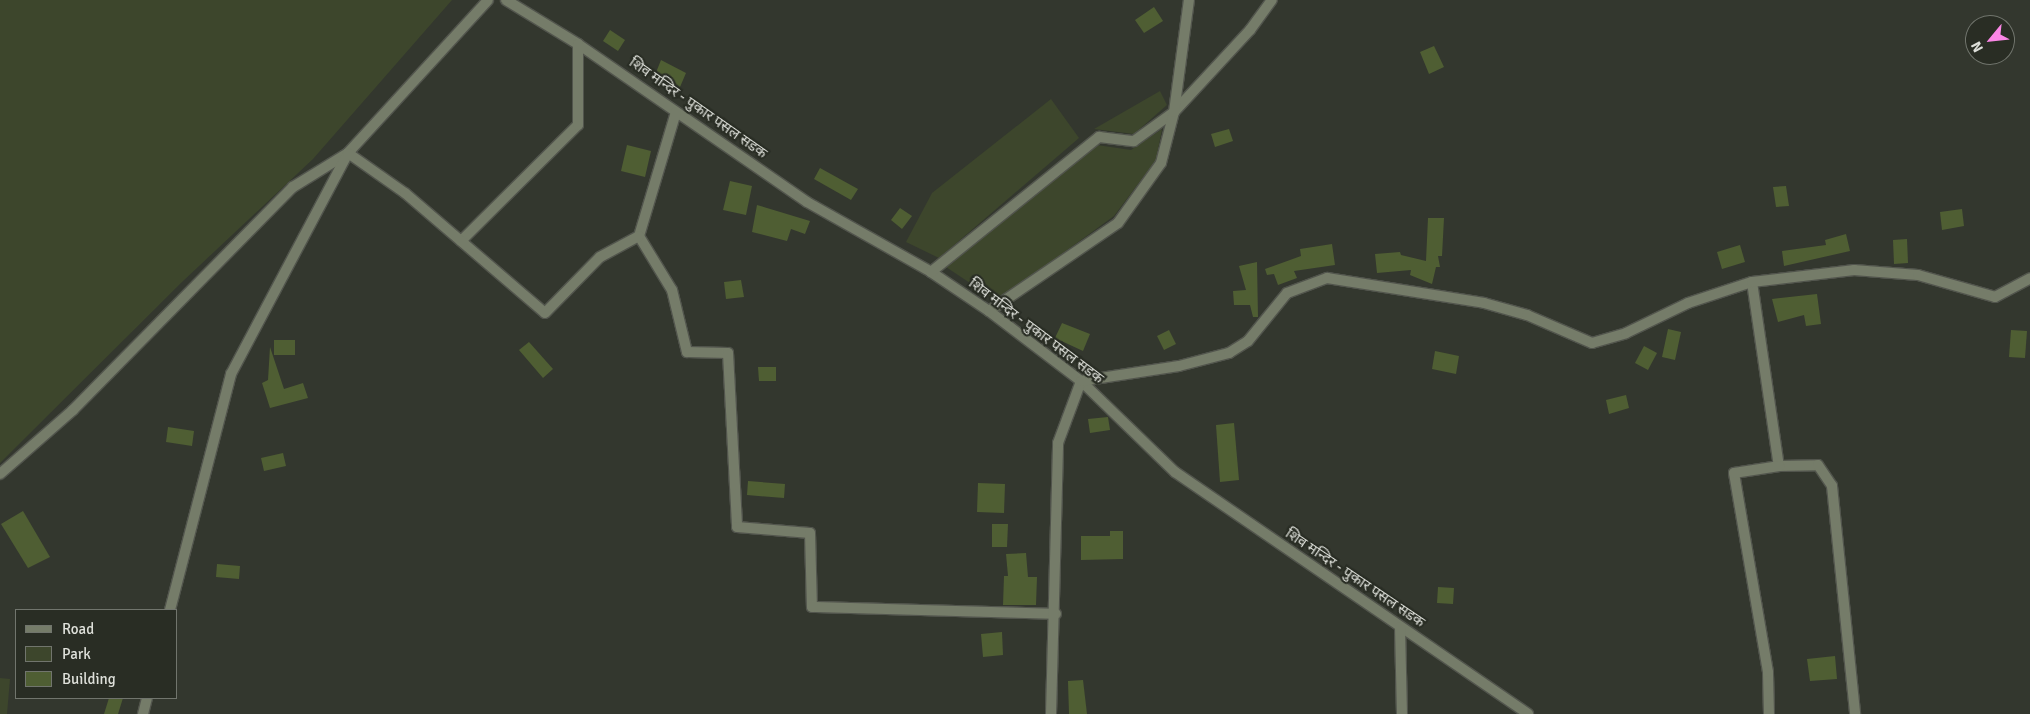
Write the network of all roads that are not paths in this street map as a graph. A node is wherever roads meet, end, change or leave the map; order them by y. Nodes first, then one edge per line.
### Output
1 (488, 0) edge
2 (506, 0) edge
3 (1189, 0) edge
4 (1272, 0) edge
5 (578, 44) junction
6 (676, 112) junction
7 (1174, 112) junction
8 (348, 153) junction
9 (639, 236) junction
10 (461, 241) junction
11 (931, 272) junction
12 (2030, 278) edge
13 (1752, 282) junction
14 (989, 312) junction
15 (1081, 380) junction
16 (1779, 466) junction
17 (0, 474) edge
18 (170, 609) edge
19 (1056, 614) junction
20 (1400, 627) junction
21 (147, 699) edge
22 (143, 714) edge
23 (1051, 714) edge
24 (1402, 714) edge
25 (1528, 714) edge
26 (1769, 714) edge
27 (1855, 714) edge

1 - 8 street
2 - 5 street, शिव मन्दिर - पुकार पसल सडक
3 - 7 street
4 - 7 street
5 - 6 street, शिव मन्दिर - पुकार पसल सडक
5 - 10 street
6 - 9 street
6 - 11 street, शिव मन्दिर - पुकार पसल सडक
7 - 11 street
7 - 14 street
8 - 10 street
8 - 17 street
8 - 18 street
9 - 10 street
9 - 19 street
11 - 14 street, शिव मन्दिर - पुकार पसल सडक
12 - 13 street
13 - 15 street
13 - 16 street
14 - 15 street, शिव मन्दिर - पुकार पसल सडक
15 - 19 street
15 - 20 street, शिव मन्दिर - पुकार पसल सडक
16 - 26 street
16 - 27 street
19 - 23 street
20 - 24 street
20 - 25 street, शिव मन्दिर - पुकार पसल सडक
21 - 22 street

